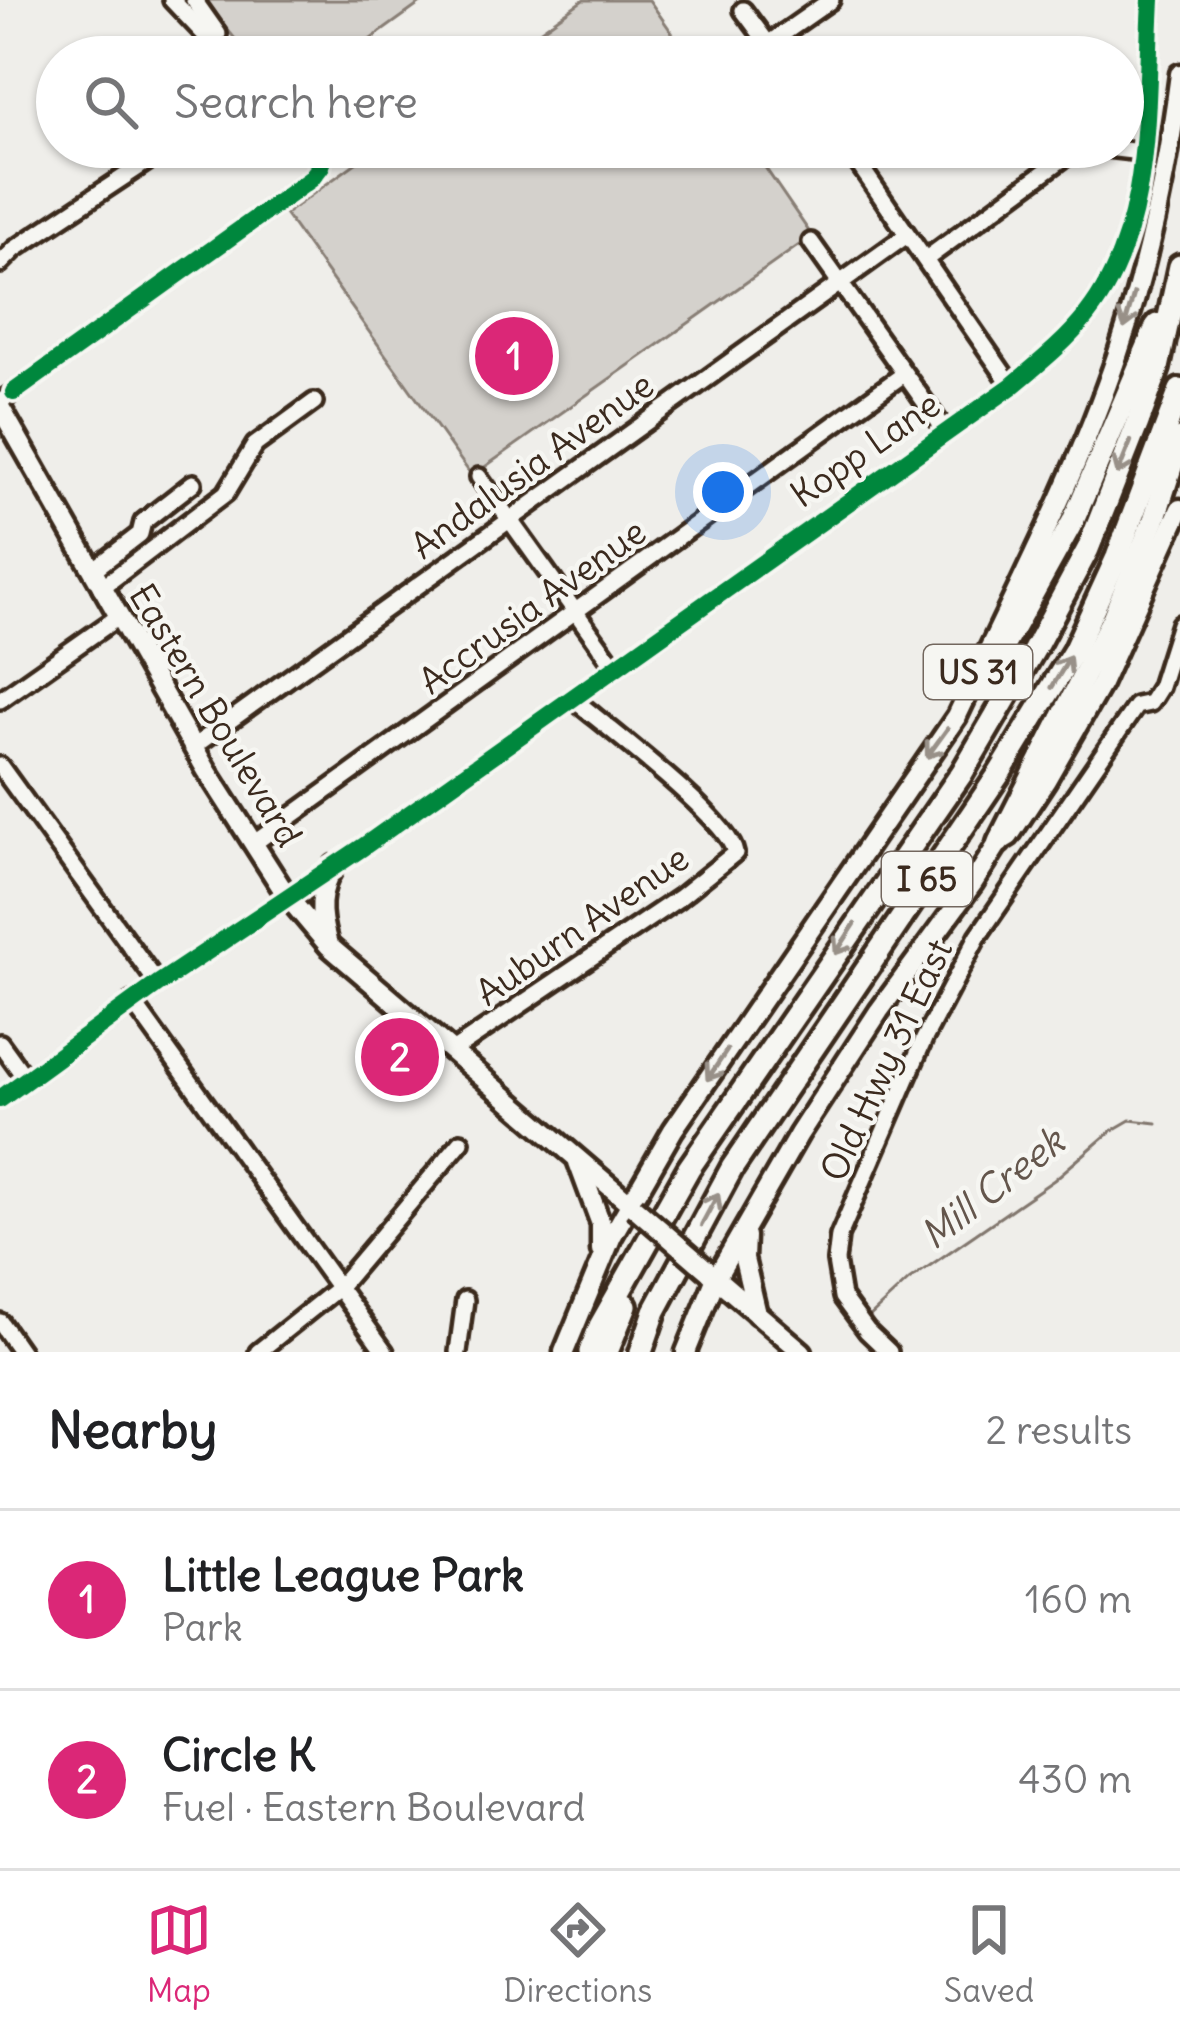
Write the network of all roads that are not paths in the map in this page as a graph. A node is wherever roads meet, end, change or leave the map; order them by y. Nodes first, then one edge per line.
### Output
1 (172, 0) edge
2 (189, 0) edge
3 (831, 0) edge
4 (1150, 0) edge
5 (743, 10) dead end
6 (206, 36) edge
7 (220, 36) edge
8 (762, 36) edge
9 (789, 36) edge
10 (1180, 74) edge
11 (1144, 114) edge
12 (137, 168) edge
13 (319, 168) edge
14 (861, 168) edge
15 (1048, 168) edge
16 (1139, 168) edge
17 (907, 235) junction
18 (811, 242) dead end
19 (926, 259) junction
20 (0, 264) edge
21 (1179, 270) edge
22 (841, 284) junction
23 (904, 374) junction
24 (1012, 386) junction
25 (1180, 390) edge
26 (314, 402) dead end
27 (0, 404) edge
28 (946, 432) junction
29 (1180, 439) edge
30 (479, 477) dead end
31 (193, 484) dead end
32 (1180, 509) edge
33 (509, 520) junction
34 (96, 579) junction
35 (576, 612) junction
36 (118, 617) junction
37 (1180, 624) edge
38 (615, 667) junction
39 (969, 691) junction
40 (572, 698) junction
41 (0, 700) edge
42 (194, 747) junction
43 (0, 766) edge
44 (999, 842) junction
45 (253, 844) junction
46 (334, 866) junction
47 (287, 896) junction
48 (329, 946) junction
49 (158, 984) junction
50 (132, 1001) junction
51 (0, 1042) edge
52 (452, 1052) junction
53 (26, 1079) junction
54 (0, 1099) edge
55 (461, 1142) dead end
56 (576, 1157) junction
57 (689, 1168) junction
58 (632, 1205) junction
59 (746, 1224) junction
60 (601, 1262) junction
61 (711, 1274) junction
62 (338, 1288) junction
63 (465, 1300) dead end
64 (757, 1314) junction
65 (0, 1322) edge
66 (22, 1352) edge
67 (258, 1352) edge
68 (385, 1352) edge
69 (458, 1352) edge
70 (564, 1352) edge
71 (590, 1352) edge
72 (607, 1352) edge
73 (641, 1352) edge
74 (686, 1352) edge
75 (802, 1352) edge
76 (889, 1352) edge

1 - 6 street
2 - 7 street
3 - 9 street
4 - 11 street, Kopp Lane
5 - 8 street
10 -> 39 main road, US 31
12 - 20 street
13 - 27 street
14 - 17 street
15 - 19 street
16 - 24 street, Kopp Lane
17 - 19 street
17 - 22 street, Andalusia Avenue
18 - 22 street
19 - 24 street
21 - 39 highway
21 -> 57 highway, I 65
22 - 23 street
22 - 33 street, Andalusia Avenue
23 - 28 street
23 - 35 street, Accrusia Avenue
24 - 28 street, Kopp Lane
73 -> 25 highway, I 65
26 - 34 street
27 - 34 main road, Eastern Boulevard
28 - 38 street, Kopp Lane
29 - 44 highway
30 - 33 street
31 - 34 street
32 - 44 main road, US 31
33 - 35 street
33 - 42 street, Andalusia Avenue
34 - 36 main road, Eastern Boulevard
35 - 38 street
35 - 45 street, Accrusia Avenue
36 - 41 street
36 - 42 main road, Eastern Boulevard
37 - 76 street, Old Hwy 31 East
38 - 40 street, Kopp Lane
39 -> 58 main road, US 31
40 - 46 street, Kopp Lane
40 - 52 street, Auburn Avenue
42 - 45 main road, Eastern Boulevard
43 - 49 street
44 - 59 main road, US 31
45 - 47 main road, Eastern Boulevard
46 - 47 street, Kopp Lane
46 - 48 main road
47 - 48 main road, Eastern Boulevard
47 - 49 street, Kopp Lane
48 - 52 main road, Eastern Boulevard
49 - 50 street, Kopp Lane
50 - 53 street, Kopp Lane
50 - 62 street
51 - 53 street
52 - 56 main road, Eastern Boulevard
53 - 54 street, Kopp Lane
55 - 62 street
56 - 58 main road, Eastern Boulevard
56 - 60 main road
57 - 71 highway
57 - 72 highway, I 65
58 - 60 main road, US 31
58 - 61 main road, Eastern Boulevard, bridge
59 - 61 main road, US 31
59 - 64 main road
60 - 70 main road, US 31
61 - 64 main road, Eastern Boulevard
61 - 74 main road, US 31
62 - 67 street
62 - 68 street
63 - 69 street
64 - 75 main road, Eastern Boulevard
65 - 66 street

